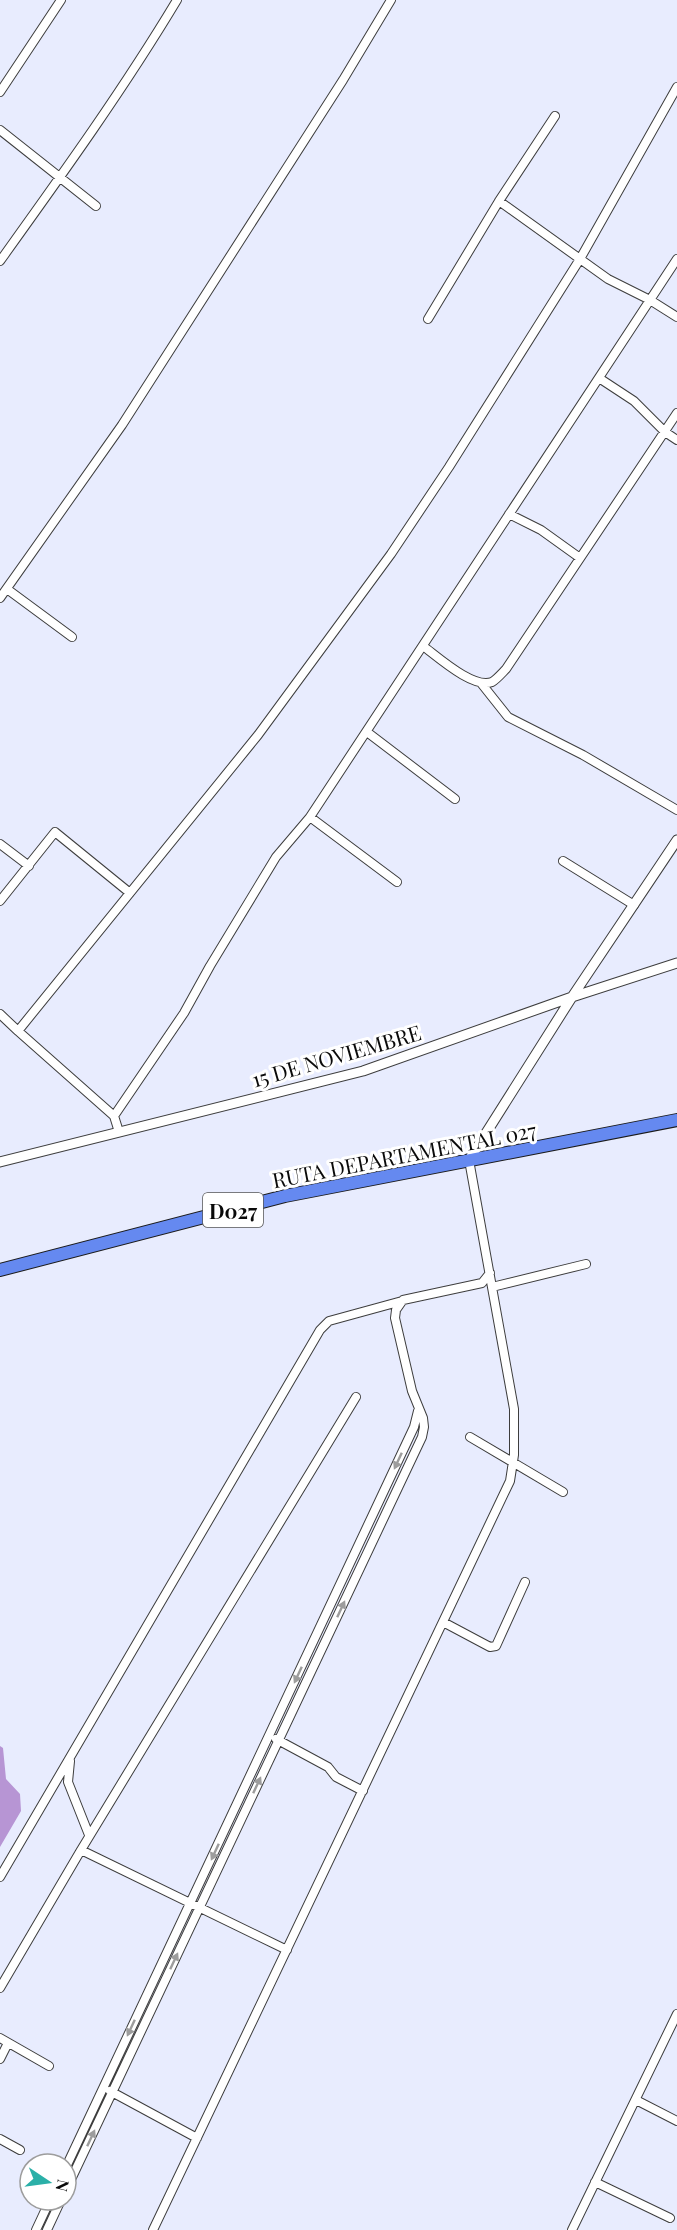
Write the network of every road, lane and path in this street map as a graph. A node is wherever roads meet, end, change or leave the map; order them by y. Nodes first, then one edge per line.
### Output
1 (61, 0) edge
2 (177, 0) edge
3 (391, 0) edge
4 (677, 87) edge
5 (0, 92) edge
6 (555, 116) dead end
7 (0, 130) edge
8 (59, 178) junction
9 (500, 201) junction
10 (96, 206) dead end
11 (580, 259) junction
12 (677, 259) edge
13 (0, 261) edge
14 (650, 300) junction
15 (677, 317) edge
16 (428, 319) dead end
17 (599, 378) junction
18 (677, 413) edge
19 (664, 432) junction
20 (677, 440) edge
21 (509, 514) junction
22 (580, 558) junction
23 (7, 589) junction
24 (0, 598) edge
25 (72, 637) dead end
26 (423, 646) junction
27 (481, 683) junction
28 (367, 732) junction
29 (455, 799) dead end
30 (677, 810) edge
31 (310, 817) junction
32 (677, 840) edge
33 (0, 844) edge
34 (563, 861) dead end
35 (29, 866) junction
36 (397, 882) dead end
37 (130, 893) junction
38 (0, 901) edge
39 (634, 905) junction
40 (677, 963) edge
41 (572, 997) junction
42 (0, 1014) edge
43 (18, 1031) junction
44 (114, 1116) junction
45 (677, 1119) edge
46 (119, 1132) junction
47 (469, 1160) junction
48 (0, 1162) edge
49 (586, 1264) dead end
50 (0, 1269) edge
51 (490, 1273) junction
52 (492, 1287) junction
53 (403, 1300) junction
54 (356, 1397) dead end
55 (418, 1407) junction
56 (470, 1437) dead end
57 (514, 1464) junction
58 (563, 1492) dead end
59 (525, 1582) dead end
60 (443, 1622) junction
61 (270, 1735) junction
62 (278, 1740) junction
63 (74, 1749) junction
64 (363, 1791) junction
65 (89, 1835) junction
66 (81, 1850) junction
67 (0, 1877) edge
68 (191, 1903) junction
69 (200, 1907) junction
70 (287, 1950) junction
71 (0, 1988) edge
72 (676, 2016) edge
73 (4, 2040) edge
74 (0, 2059) edge
75 (49, 2066) dead end
76 (103, 2088) junction
77 (112, 2092) junction
78 (636, 2100) junction
79 (677, 2121) edge
80 (197, 2138) junction
81 (0, 2139) edge
82 (20, 2150) dead end
83 (73, 2152) edge
84 (78, 2164) edge
85 (595, 2182) junction
86 (44, 2212) edge
87 (56, 2212) edge
88 (670, 2218) dead end
89 (36, 2230) edge
90 (47, 2230) edge
91 (153, 2230) edge
92 (572, 2230) edge

1 - 5 street
2 - 8 street
3 - 23 street
4 - 11 street
6 - 9 street
7 - 8 street
8 - 10 street
8 - 13 street
9 - 11 street
9 - 16 street
11 - 14 street
11 - 37 street
12 - 14 street
14 - 15 street
14 - 17 street
17 - 19 street
17 - 21 street
18 - 19 street
19 - 20 street
19 - 22 street
21 - 22 street
21 - 26 street
22 - 27 street
23 - 24 street
23 - 25 street
26 - 27 street
26 - 28 street
27 - 30 street
28 - 29 street
28 - 31 street
31 - 36 street
31 - 44 street
32 - 39 street
33 - 35 street
34 - 39 street
35 - 37 street
35 - 38 street
37 - 43 street
39 - 41 street
40 - 41 street, 15 DE NOVIEMBRE
41 - 46 street, 15 DE NOVIEMBRE
41 - 47 street
42 - 43 street
43 - 44 street
44 - 46 street
45 - 47 main road, RUTA DEPARTAMENTAL 027 / D027
46 - 48 street, 15 DE NOVIEMBRE
47 - 50 main road, RUTA DEPARTAMENTAL 027 / D027
47 - 51 street
49 - 52 street
51 - 52 street
51 - 53 street
52 - 57 street
53 - 55 street
53 - 63 street
54 - 65 street
55 -> 61 street
62 -> 55 street
56 - 57 street
57 - 58 street
57 - 60 street
59 - 60 street
60 - 64 street
61 - 62 street
61 -> 68 street
62 - 64 street
69 -> 62 street
63 - 65 street
63 - 67 street
64 - 70 street
65 - 66 street
66 - 68 street
66 - 71 street
68 - 69 street
68 -> 76 street
69 - 70 street
77 -> 69 street
70 - 80 street
72 - 78 street
73 - 74 street
73 - 75 street
76 - 77 street
76 - 83 street
77 - 80 street
84 -> 77 street
78 - 79 street
78 - 85 street
80 - 91 street
81 - 82 street
85 - 88 street
85 - 92 street
86 - 89 street
87 - 90 street

